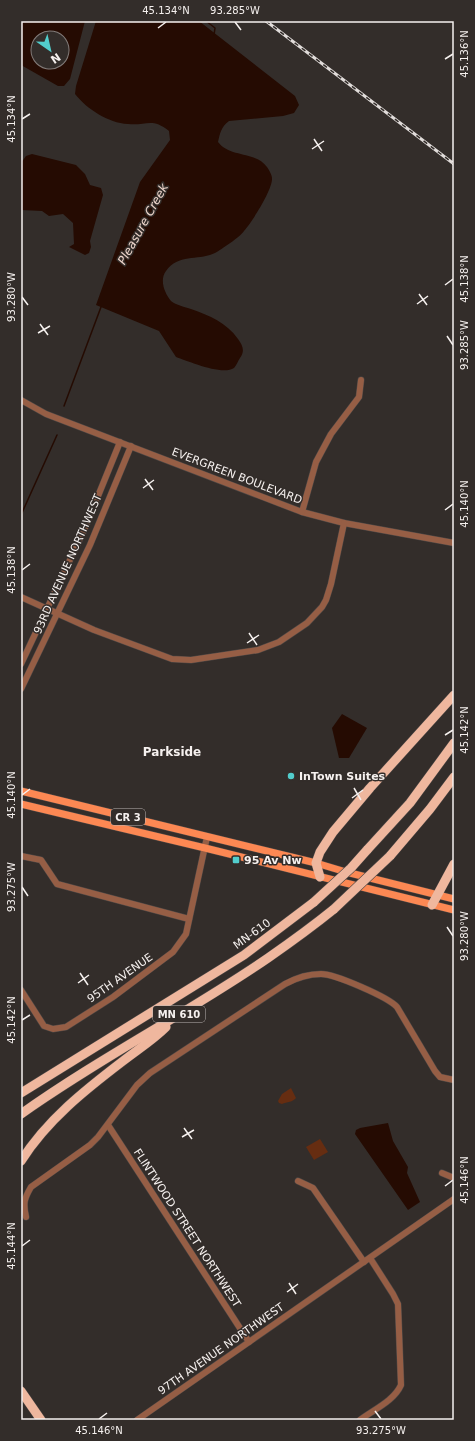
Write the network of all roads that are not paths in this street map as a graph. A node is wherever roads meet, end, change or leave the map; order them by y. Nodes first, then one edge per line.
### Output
1 (361, 380) dead end
2 (21, 400) edge
3 (120, 442) junction
4 (131, 446) junction
5 (302, 512) junction
6 (344, 523) junction
7 (454, 543) edge
8 (21, 597) edge
9 (48, 610) junction
10 (58, 614) junction
11 (21, 664) edge
12 (21, 689) edge
13 (454, 695) edge
14 (454, 743) edge
15 (454, 776) edge
16 (21, 791) edge
17 (21, 804) edge
18 (207, 837) junction
19 (204, 848) junction
20 (21, 856) edge
21 (316, 863) junction
22 (454, 864) edge
23 (320, 877) junction
24 (437, 894) junction
25 (454, 899) edge
26 (432, 904) junction
27 (454, 910) edge
28 (189, 919) junction
29 (21, 990) edge
30 (181, 1012) junction
31 (454, 1080) edge
32 (21, 1092) edge
33 (21, 1114) edge
34 (108, 1125) junction
35 (21, 1161) edge
36 (442, 1173) dead end
37 (454, 1178) edge
38 (298, 1181) dead end
39 (454, 1199) edge
40 (26, 1217) dead end
41 (370, 1258) junction
42 (364, 1262) junction
43 (249, 1342) junction
44 (21, 1391) edge
45 (41, 1420) edge
46 (137, 1420) edge
47 (360, 1420) edge

1 - 5 street
2 - 3 street, EVERGREEN BOULEVARD
3 - 4 street, EVERGREEN BOULEVARD
3 - 9 street, 93RD AVENUE NORTHWEST
4 - 5 street, EVERGREEN BOULEVARD
4 - 10 street, 93RD AVENUE NORTHWEST
5 - 6 street, EVERGREEN BOULEVARD
6 - 7 street, EVERGREEN BOULEVARD
6 - 10 street
8 - 9 street
9 - 10 street
9 - 11 street, 93RD AVENUE NORTHWEST
10 - 12 street, 93RD AVENUE NORTHWEST
13 - 21 highway
14 - 32 highway, MN-610 / MN 610, bridge
15 - 30 highway, MN 610, bridge
16 - 18 main road, CR 3
17 - 19 main road, CR 3
18 - 19 street, 95TH AVENUE
18 - 21 main road, CR 3
19 - 23 main road, CR 3
19 - 28 street, 95TH AVENUE
20 - 28 street
21 - 23 highway
21 - 24 main road, CR 3
22 - 24 highway
23 - 26 main road, CR 3
24 - 25 main road, CR 3
24 - 26 highway
26 - 27 main road, CR 3
28 - 29 street, 95TH AVENUE
30 - 33 highway, MN 610
30 - 35 highway
31 - 34 street
34 - 40 street
34 - 43 street, FLINTWOOD STREET NORTHWEST
36 - 37 street
38 - 42 street
39 - 41 street, 97TH AVENUE NORTHWEST
41 - 42 street, 97TH AVENUE NORTHWEST
41 - 47 street
42 - 43 street, 97TH AVENUE NORTHWEST
43 - 46 street, 97TH AVENUE NORTHWEST
44 - 45 highway

